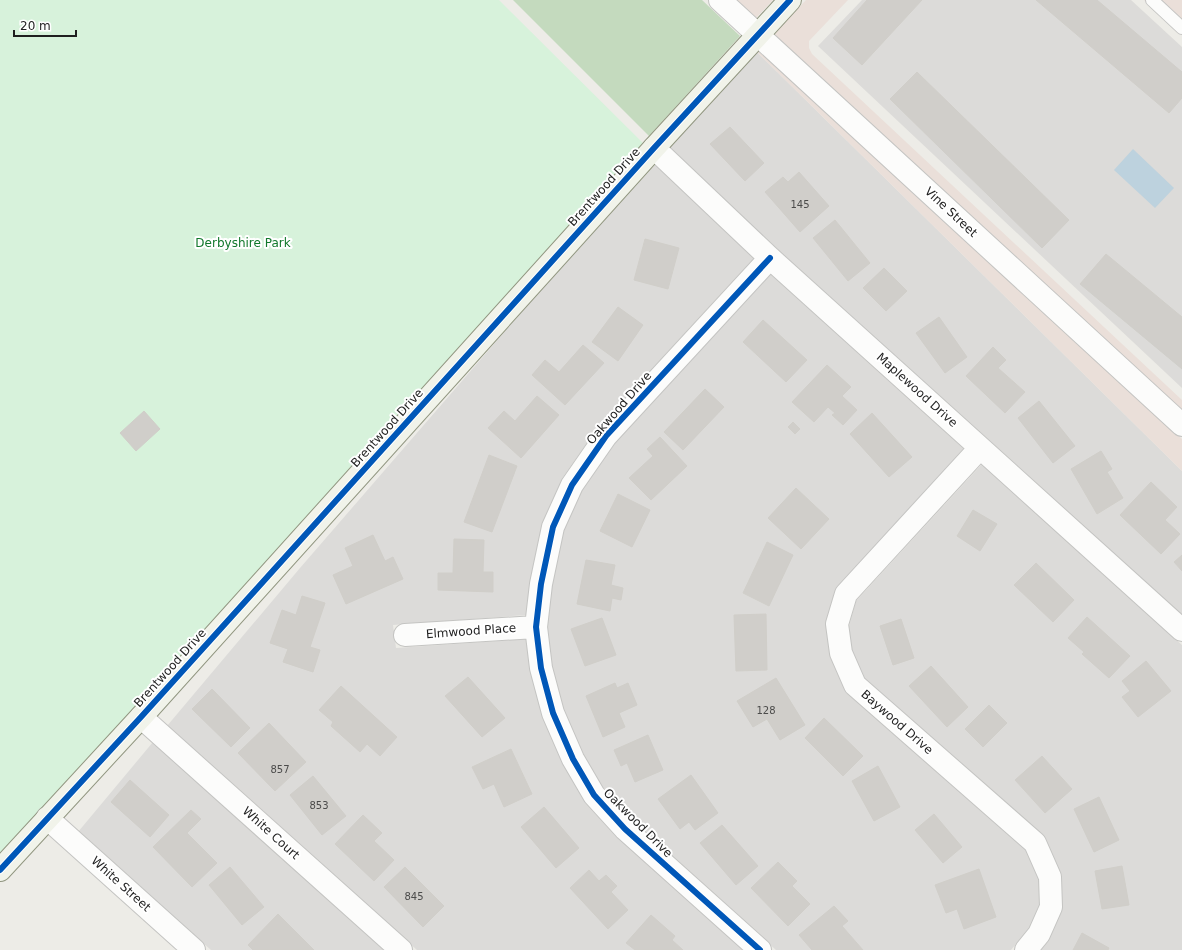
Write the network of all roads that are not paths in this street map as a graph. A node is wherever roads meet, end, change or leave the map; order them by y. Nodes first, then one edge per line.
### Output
1 (720, 0) edge
2 (790, 0) edge
3 (1152, 0) edge
4 (1182, 28) edge
5 (758, 34) junction
6 (654, 148) junction
7 (770, 258) junction
8 (1182, 425) edge
9 (980, 448) junction
10 (536, 627) junction
11 (1182, 630) edge
12 (405, 635) dead end
13 (141, 717) junction
14 (47, 818) junction
15 (0, 870) edge
16 (194, 950) edge
17 (401, 950) edge
18 (760, 950) edge
19 (1026, 950) edge

1 - 5 street, Vine Street
2 - 5 street, Brentwood Drive
3 - 4 lane
5 - 6 street, Brentwood Drive
5 - 8 street, Vine Street
6 - 7 street, Maplewood Drive
6 - 13 street, Brentwood Drive
7 - 9 street, Maplewood Drive
7 - 10 street, Oakwood Drive
9 - 11 street, Maplewood Drive
9 - 19 street, Baywood Drive
10 - 12 street, Elmwood Place
10 - 18 street, Oakwood Drive
13 - 14 street, Brentwood Drive
13 - 17 street, White Court
14 - 15 street, Brentwood Drive
14 - 16 street, White Street

